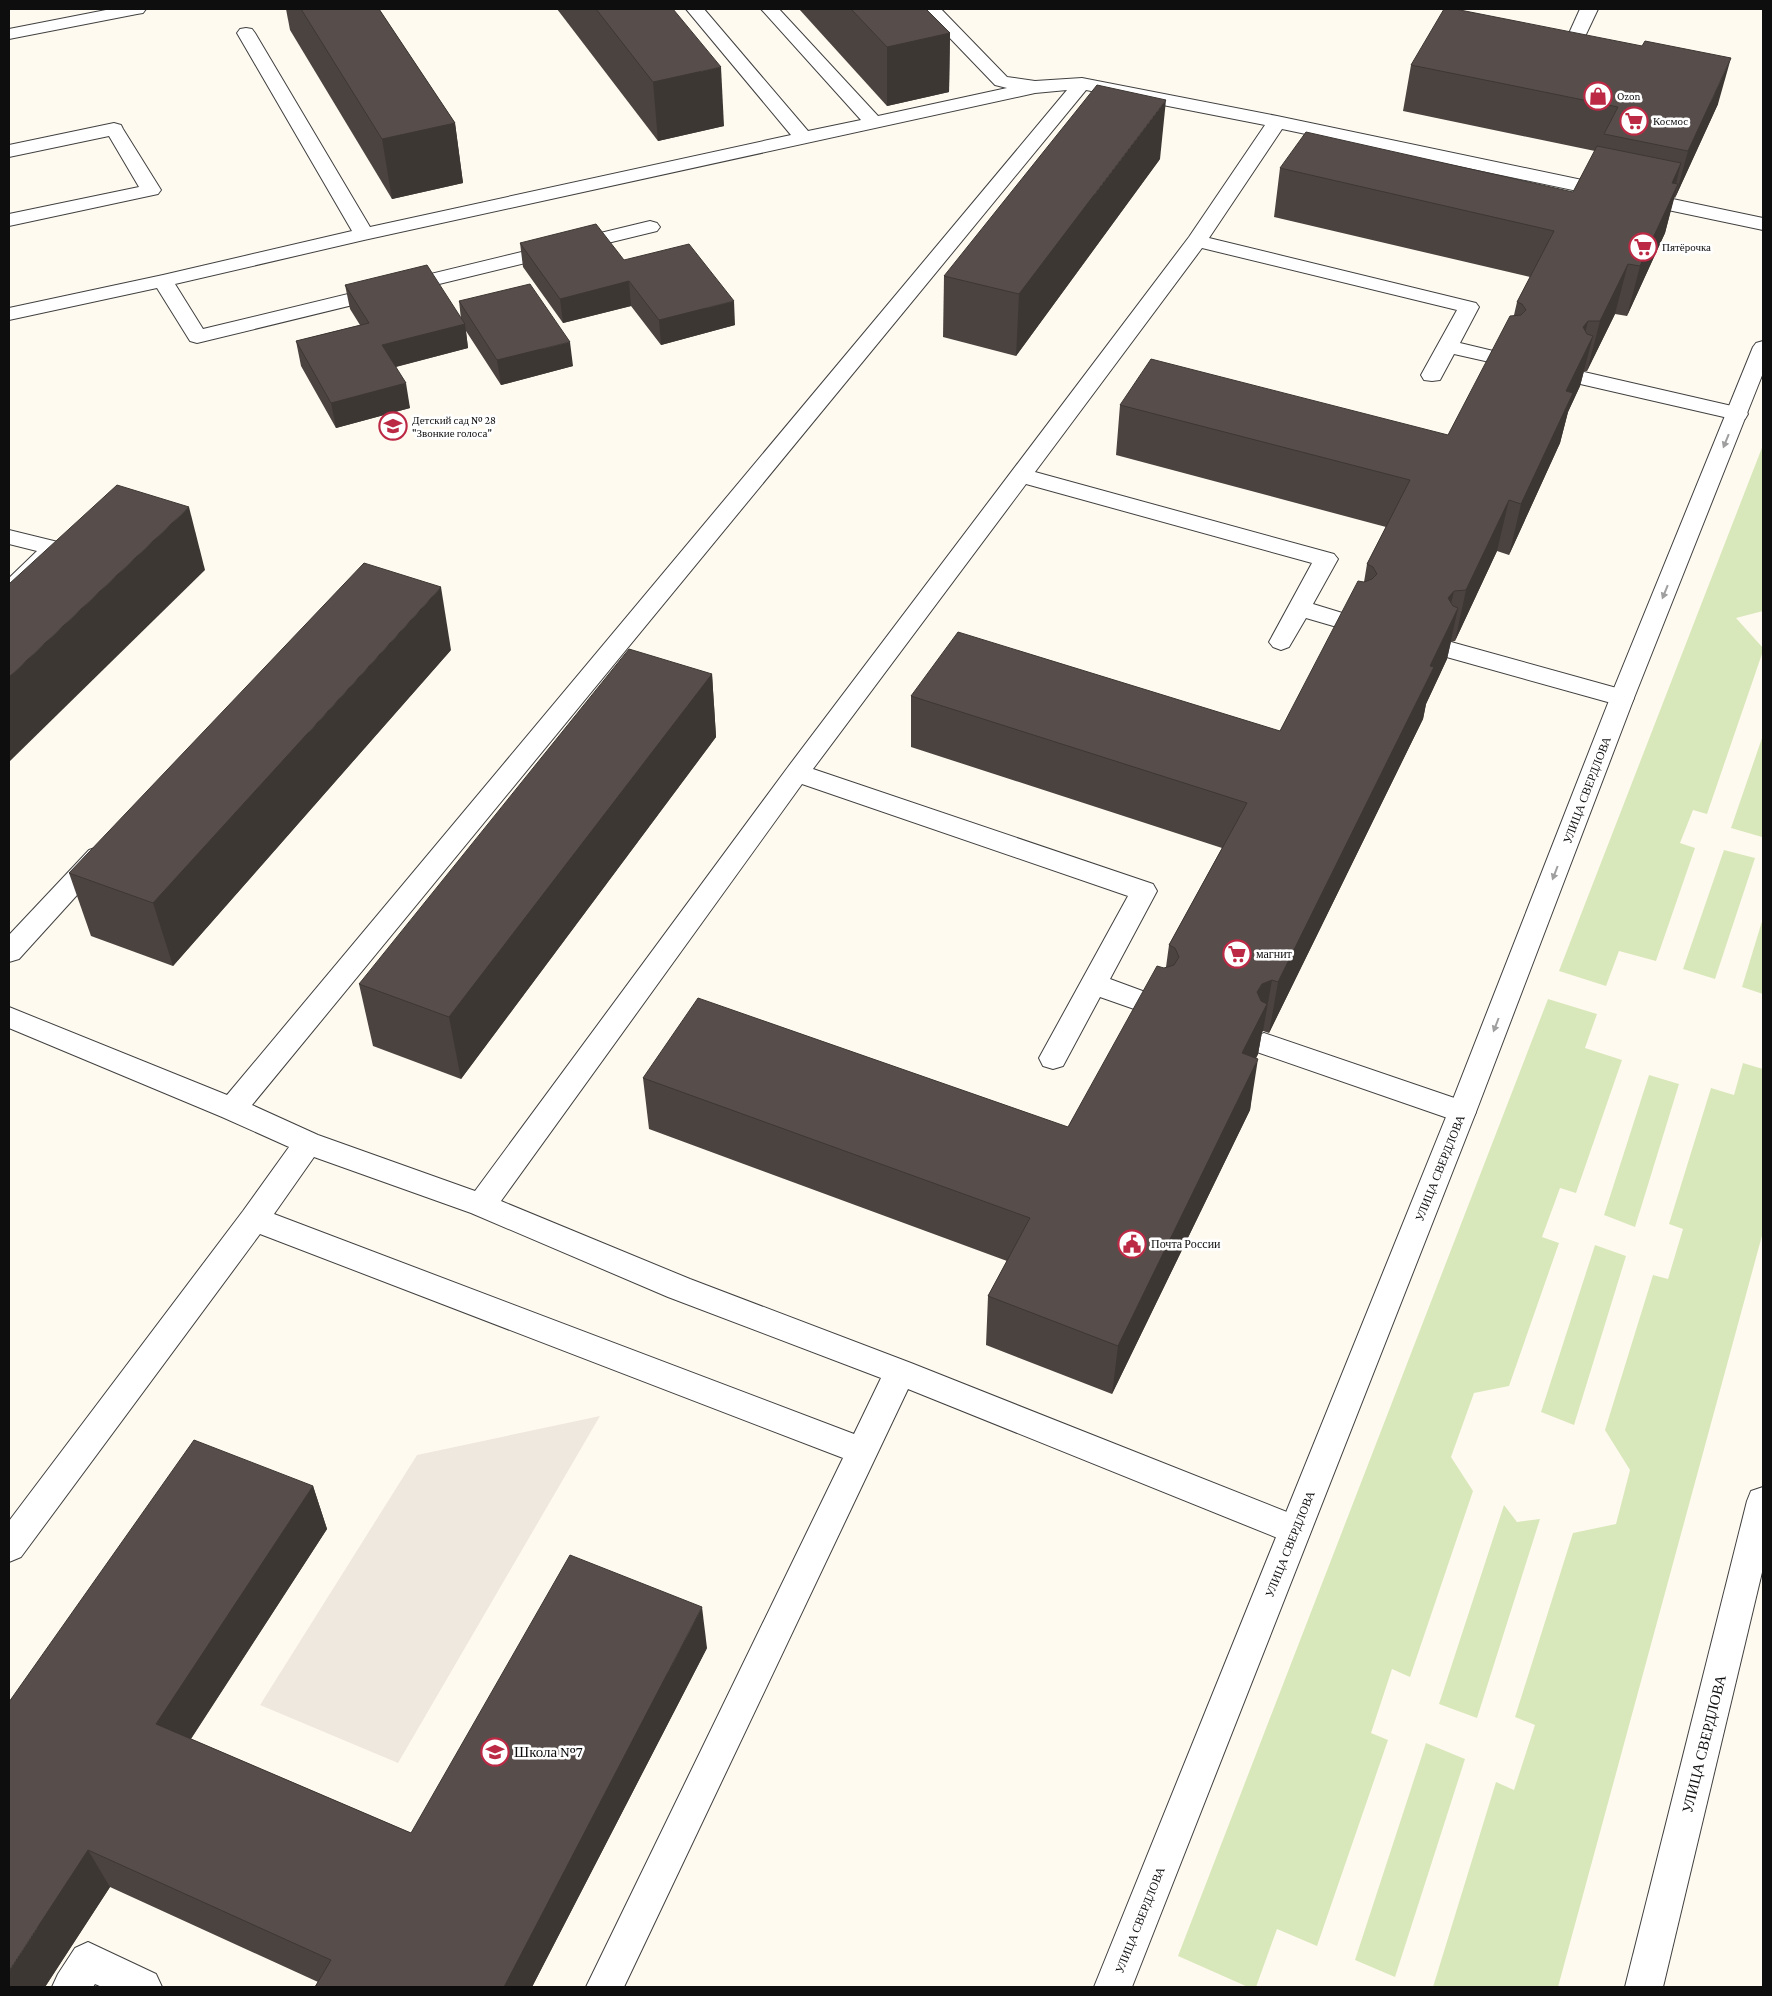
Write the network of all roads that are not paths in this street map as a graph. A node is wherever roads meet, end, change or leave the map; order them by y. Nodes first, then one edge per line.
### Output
1 (137, 9) edge
2 (695, 9) edge
3 (770, 9) edge
4 (931, 9) edge
5 (1589, 9) edge
6 (246, 33) dead end
7 (9, 34) edge
8 (1566, 60) edge
9 (1082, 84) junction
10 (1035, 87) junction
11 (873, 122) junction
12 (1278, 122) junction
13 (804, 138) junction
14 (9, 151) edge
15 (9, 220) edge
16 (1763, 224) edge
17 (650, 227) dead end
18 (364, 234) junction
19 (1197, 241) junction
20 (163, 281) junction
21 (9, 314) edge
22 (1447, 346) junction
23 (1763, 347) edge
24 (1503, 359) edge
25 (1432, 374) dead end
26 (1584, 378) edge
27 (1737, 414) junction
28 (1019, 475) junction
29 (9, 537) edge
30 (9, 591) edge
31 (1299, 608) junction
32 (1354, 624) edge
33 (1281, 642) dead end
34 (1451, 650) edge
35 (1622, 698) junction
36 (797, 773) junction
37 (110, 843) edge
38 (9, 952) edge
39 (1093, 984) junction
40 (1157, 1007) edge
41 (9, 1017) edge
42 (1264, 1044) dead end
43 (1053, 1058) dead end
44 (232, 1109) junction
45 (1462, 1112) junction
46 (308, 1143) junction
47 (480, 1205) junction
48 (254, 1218) junction
49 (900, 1372) junction
50 (861, 1451) junction
51 (1763, 1501) edge
52 (1295, 1530) junction
53 (9, 1547) edge
54 (71, 1987) edge
55 (143, 1987) edge
56 (605, 1987) edge
57 (1113, 1987) edge
58 (1644, 1987) edge

1 - 7 street
2 - 13 street
3 - 11 street
4 - 10 street
5 - 8 street
6 - 18 street
9 - 10 street
9 - 12 street
9 - 44 street
10 - 11 street
11 - 13 street
12 - 16 street
12 - 19 street
13 - 18 street
14 - 15 street
17 - 20 street
18 - 20 street
19 - 22 street
19 - 28 street
20 - 21 street
22 - 24 street
22 - 25 street
23 - 27 street, УЛИЦА СВЕРДЛОВА
26 - 27 street
27 -> 35 street, УЛИЦА СВЕРДЛОВА
28 - 31 street
28 - 36 street
29 - 30 street
31 - 32 street
31 - 33 street
34 - 35 street
35 -> 45 street, УЛИЦА СВЕРДЛОВА
36 - 39 street
36 - 47 street
37 - 38 street
39 - 40 street
39 - 43 street
41 - 44 street
42 - 45 street
44 - 46 street
45 - 52 street, УЛИЦА СВЕРДЛОВА
46 - 47 street
46 - 48 street
47 - 49 street
48 - 50 street
48 - 53 street
49 - 50 street
49 - 52 street
50 - 56 street
51 - 58 street, УЛИЦА СВЕРДЛОВА
52 - 57 street, УЛИЦА СВЕРДЛОВА
54 - 55 street

